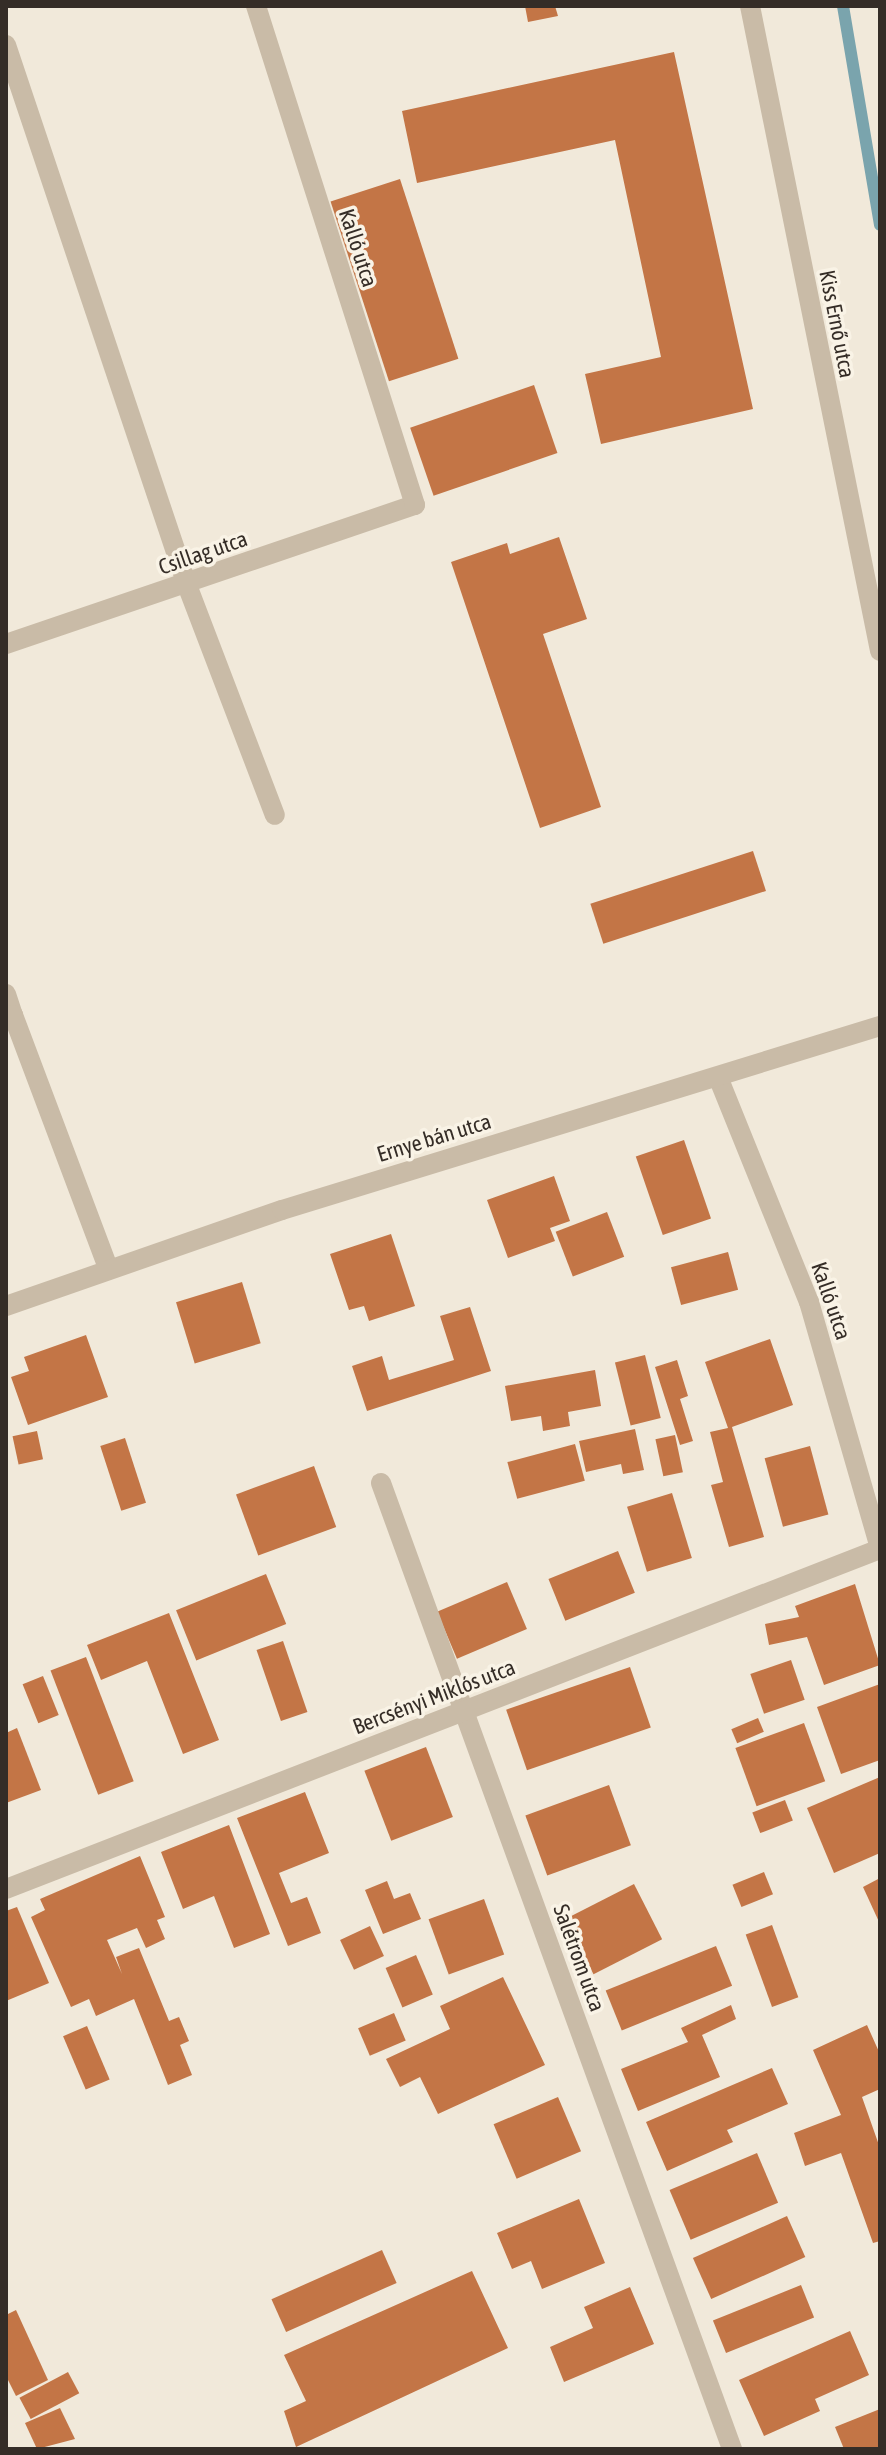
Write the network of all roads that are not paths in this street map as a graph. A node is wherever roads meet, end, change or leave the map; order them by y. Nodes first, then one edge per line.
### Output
1 (256, 6) edge
2 (750, 6) edge
3 (6, 45) edge
4 (415, 505) joint
5 (187, 585) junction
6 (6, 644) edge
7 (880, 651) edge
8 (275, 815) dead end
9 (6, 994) edge
10 (9, 1016) edge
11 (880, 1026) edge
12 (718, 1077) junction
13 (109, 1270) junction
14 (6, 1306) edge
15 (381, 1483) dead end
16 (880, 1549) edge
17 (464, 1711) junction
18 (6, 1889) edge
19 (732, 2449) edge

1 - 4 street, Kalló utca
2 - 7 street, Kiss Ernő utca
3 - 5 street
4 - 5 street, Csillag utca
5 - 6 street, Csillag utca
5 - 8 street
9 - 10 street
10 - 13 street
11 - 12 street, Ernye bán utca
12 - 13 street, Ernye bán utca
12 - 16 street, Kalló utca
13 - 14 street, Ernye bán utca
15 - 17 street, Salétrom utca
16 - 17 street, Bercsényi Miklós utca
17 - 18 street, Bercsényi Miklós utca
17 - 19 street, Salétrom utca

